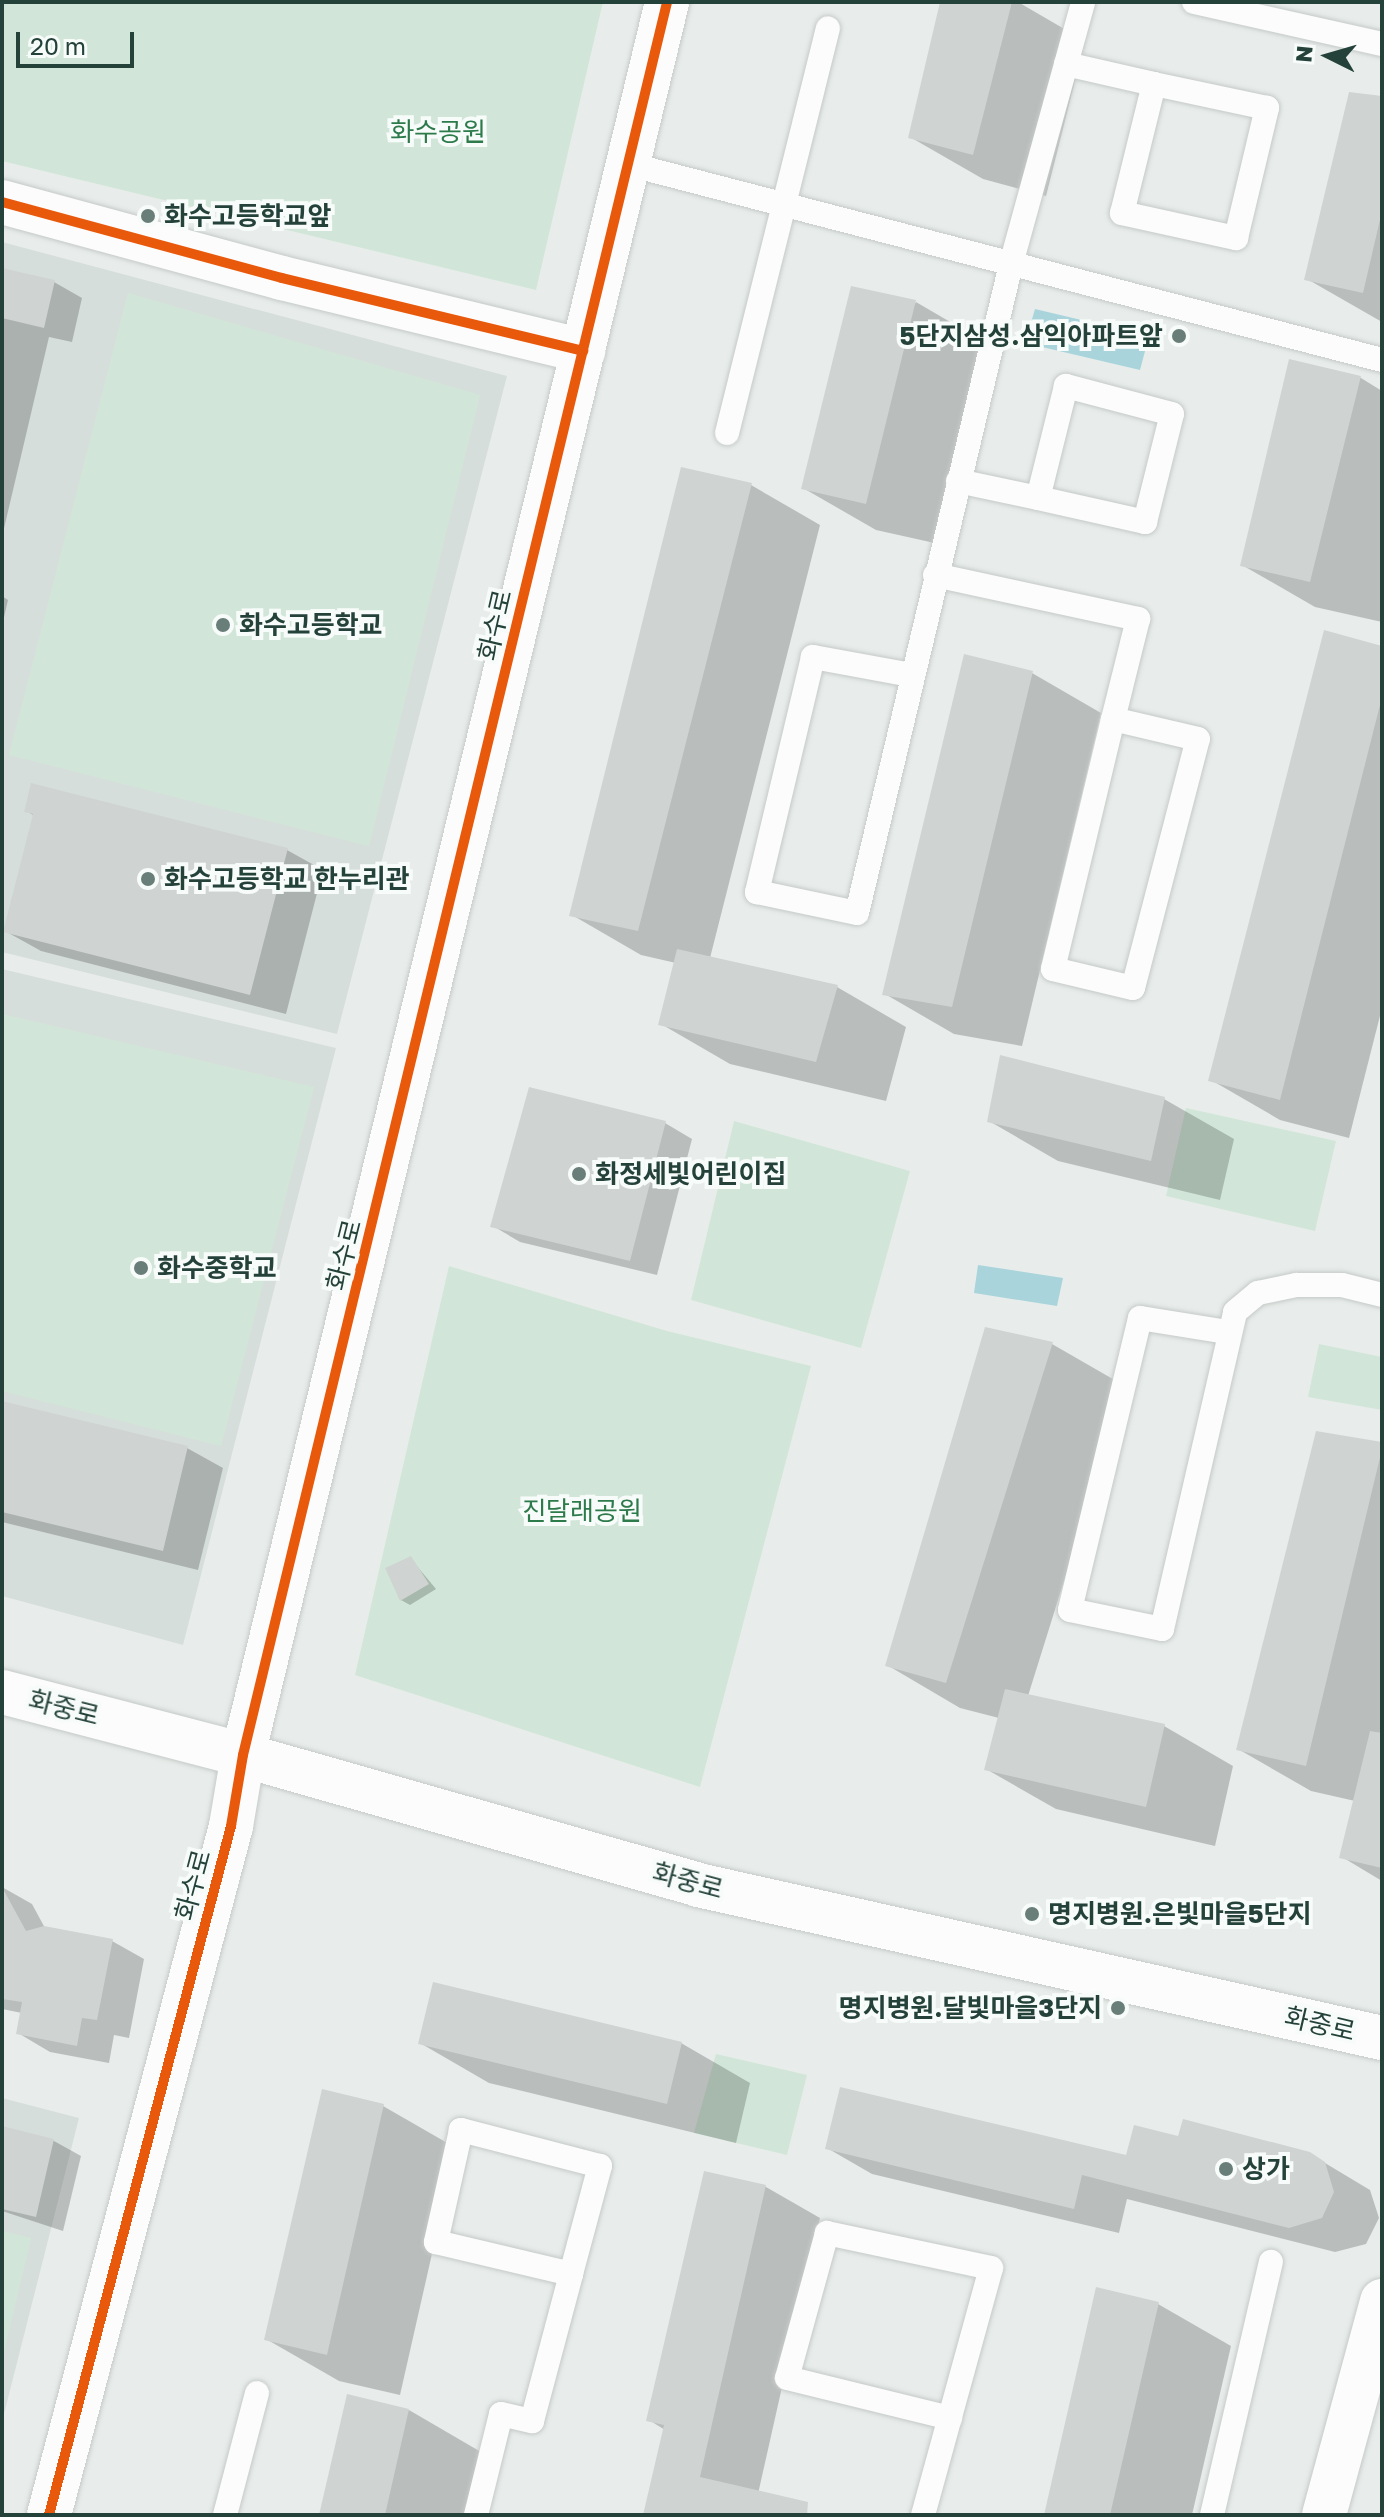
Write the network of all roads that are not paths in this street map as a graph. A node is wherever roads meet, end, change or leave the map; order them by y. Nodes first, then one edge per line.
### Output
1 (667, 2) edge
2 (1083, 2) edge
3 (1194, 2) edge
4 (1292, 12) edge
5 (828, 28) dead end
6 (1382, 44) edge
7 (1066, 64) junction
8 (1154, 84) junction
9 (628, 164) junction
10 (2, 202) edge
11 (784, 204) junction
12 (1011, 264) junction
13 (583, 351) junction
14 (1382, 360) edge
15 (727, 433) dead end
16 (958, 481) junction
17 (1038, 498) junction
18 (935, 575) junction
19 (911, 675) junction
20 (1113, 719) junction
21 (1382, 1295) edge
22 (1227, 1332) junction
23 (2, 1692) edge
24 (243, 1755) junction
25 (1382, 2038) edge
26 (1271, 2262) dead end
27 (571, 2274) junction
28 (1382, 2301) edge
29 (257, 2393) dead end
30 (950, 2418) junction
31 (49, 2515) edge
32 (225, 2515) edge
33 (476, 2515) edge
34 (923, 2515) edge
35 (1212, 2515) edge
36 (1324, 2515) edge

1 - 9 street, 화수로
2 - 7 lane
3 - 4 lane
4 - 6 lane
5 - 11 lane
7 - 8 lane
7 - 12 lane
8 - 8 lane
9 - 11 lane
9 - 13 street, 화수로
10 - 13 street
11 - 12 lane
11 - 15 lane
12 - 14 lane
12 - 16 lane
13 - 24 street, 화수로
16 - 17 lane
16 - 18 lane
17 - 17 lane
18 - 19 lane
18 - 20 lane
19 - 19 lane
20 - 20 lane
21 - 22 lane
22 - 22 lane
23 - 24 street, 화중로
24 - 25 street, 화중로
24 - 31 street, 화수로
26 - 35 lane
27 - 27 lane
27 - 33 lane
28 - 36 street
29 - 32 lane
30 - 30 lane
30 - 34 lane

